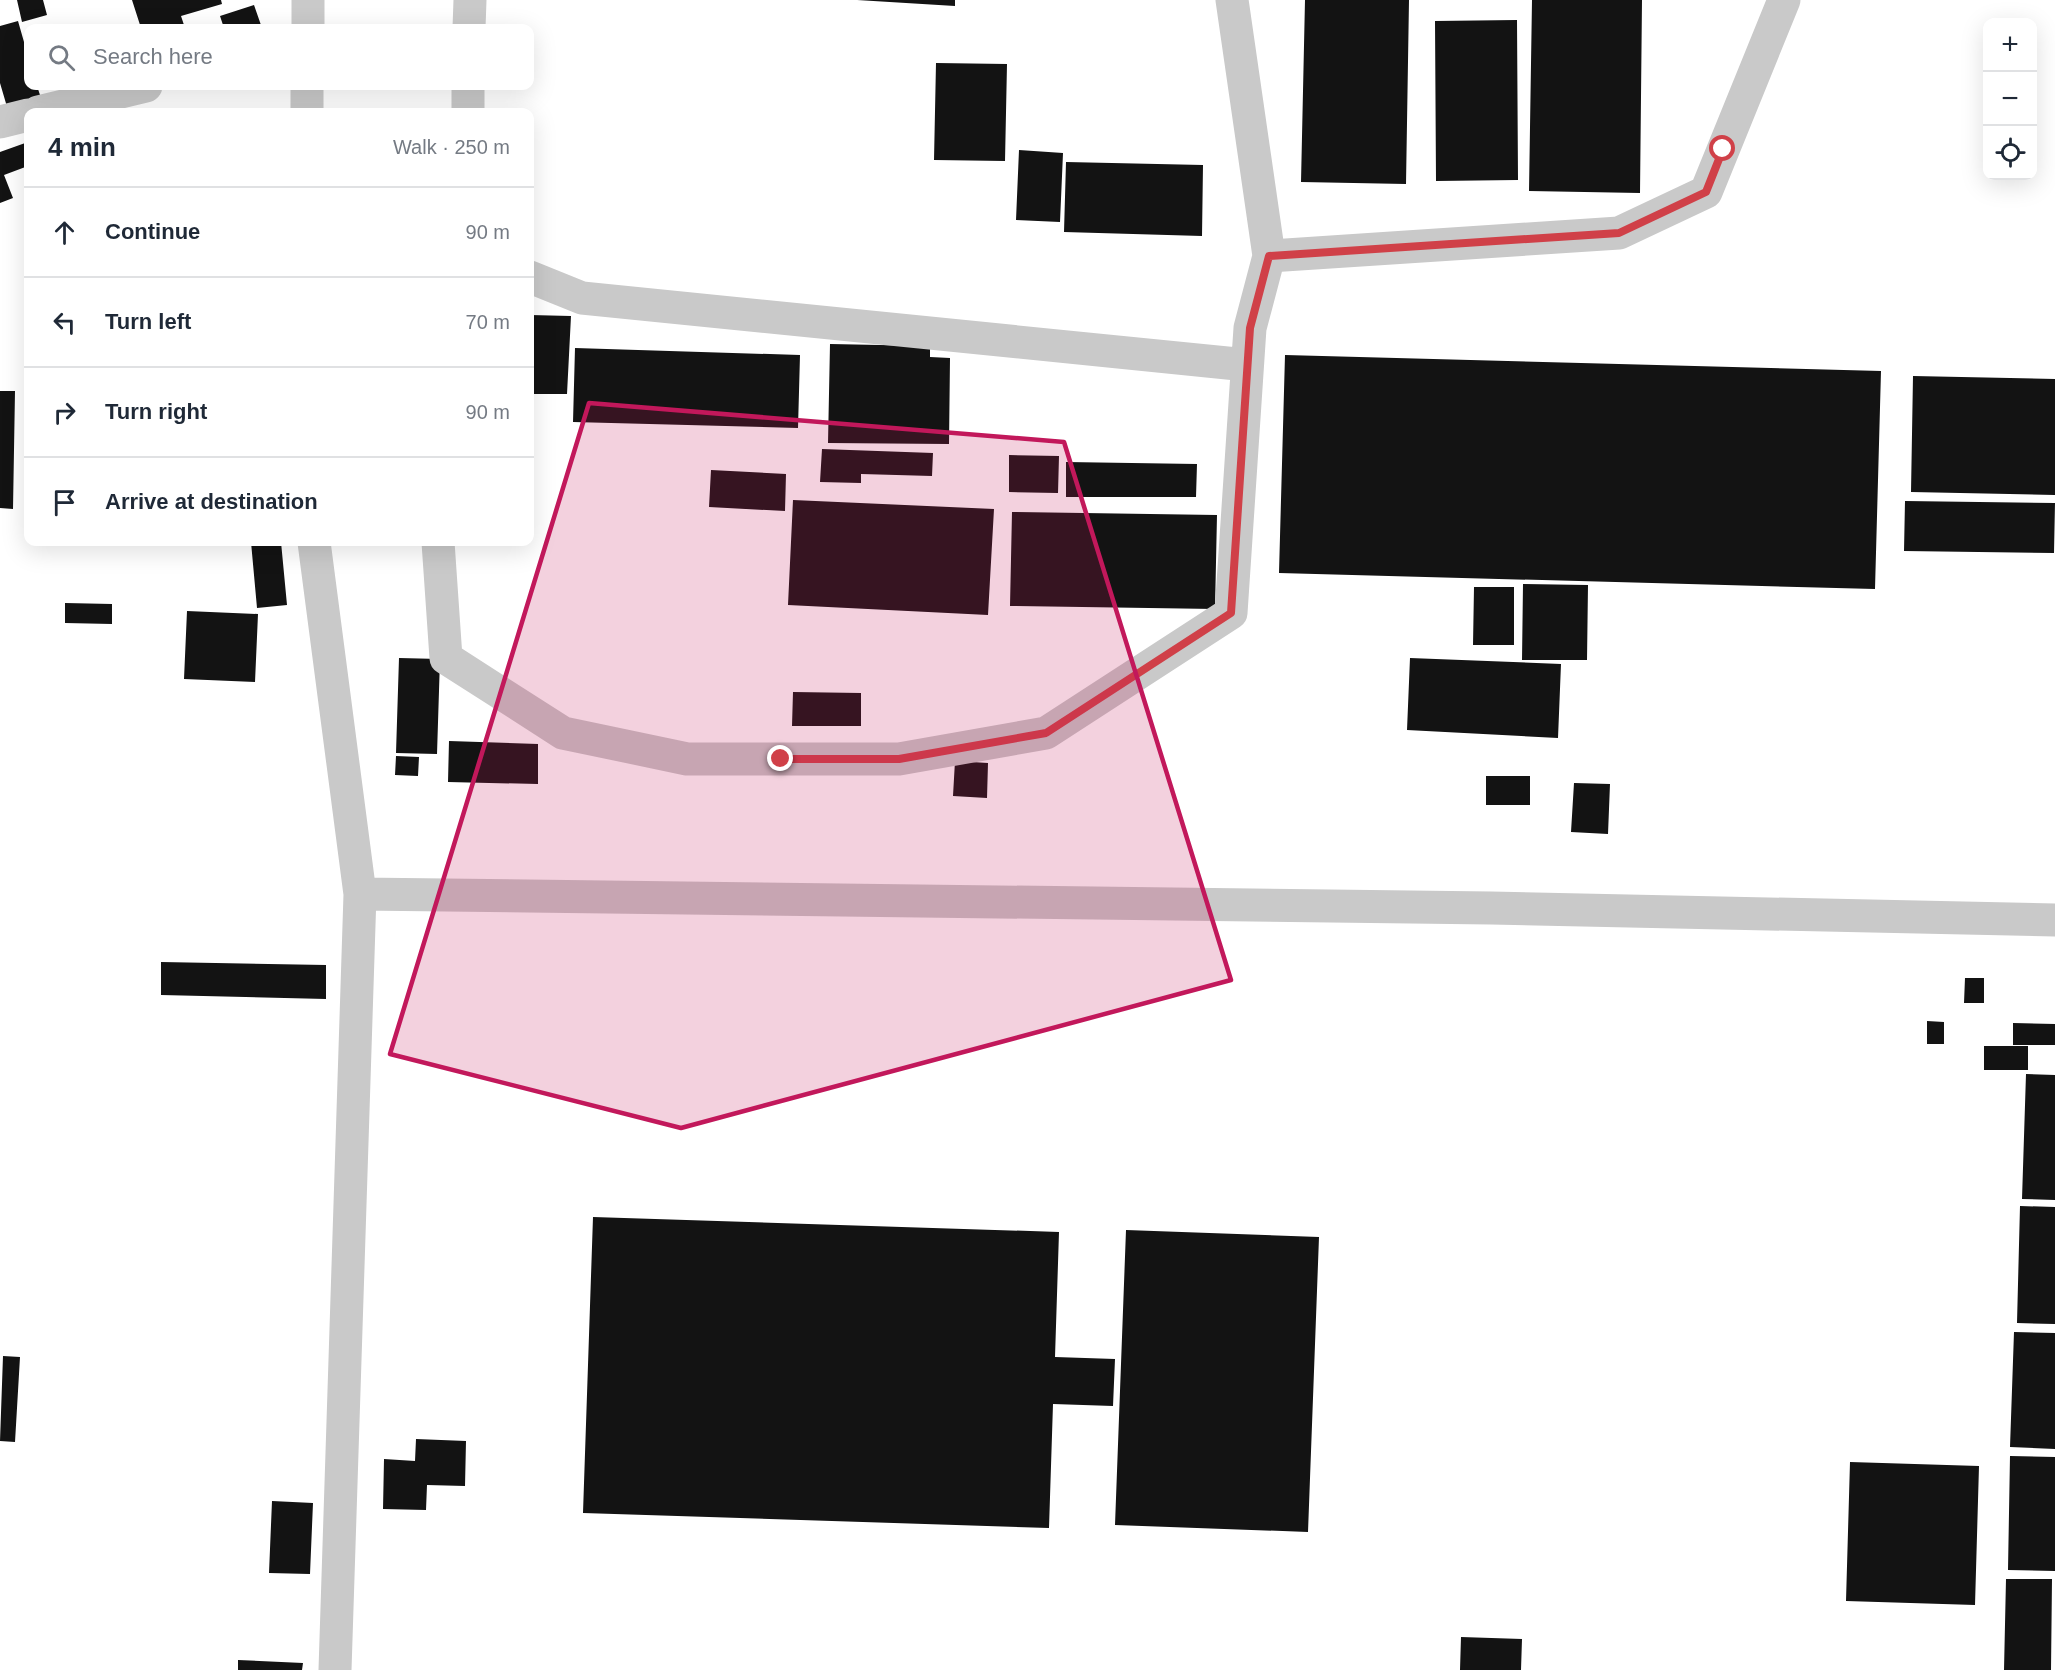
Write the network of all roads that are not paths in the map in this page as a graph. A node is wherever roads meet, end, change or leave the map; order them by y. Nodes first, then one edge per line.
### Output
1 (308, 0) edge
2 (470, 0) edge
3 (1232, 0) edge
4 (1784, 0) edge
5 (308, 24) edge
6 (469, 24) edge
7 (129, 90) edge
8 (307, 90) edge
9 (468, 90) edge
10 (55, 108) edge
11 (307, 108) edge
12 (468, 108) edge
13 (24, 116) edge
14 (0, 122) edge
15 (1269, 256) junction
16 (534, 279) edge
17 (1247, 365) junction
18 (315, 546) edge
19 (438, 546) edge
20 (360, 894) junction
21 (2055, 920) edge
22 (335, 1670) edge

1 - 5 street
2 - 6 street
3 - 15 street
4 - 15 street
7 - 10 street
8 - 11 street
9 - 12 street
13 - 14 street
15 - 17 street
16 - 17 street
17 - 19 street
18 - 20 street
20 - 21 street
20 - 22 street

